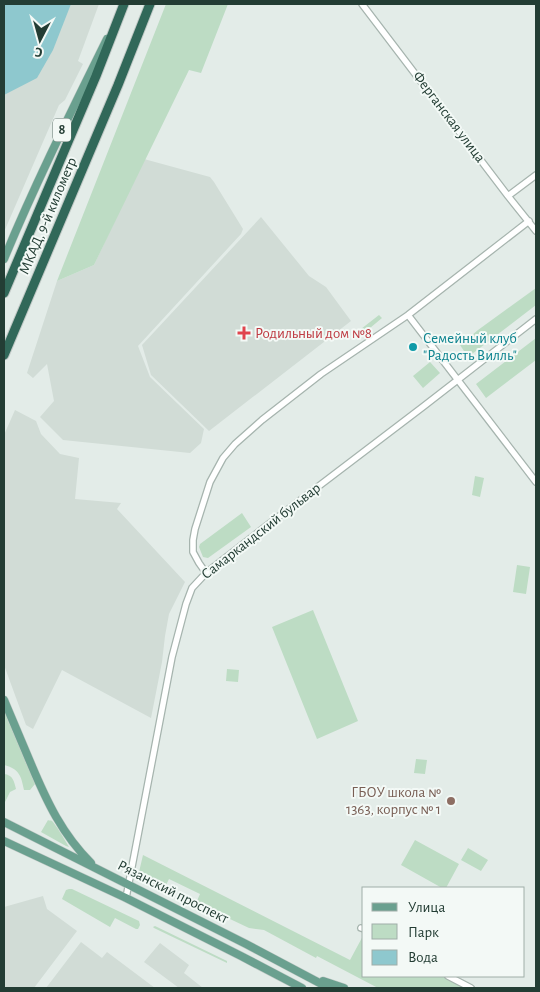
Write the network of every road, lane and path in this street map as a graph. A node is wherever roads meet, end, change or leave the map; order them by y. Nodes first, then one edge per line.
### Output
1 (124, 4) edge
2 (150, 4) edge
3 (362, 4) edge
4 (536, 175) edge
5 (508, 196) junction
6 (529, 221) junction
7 (536, 231) edge
8 (4, 259) edge
9 (4, 294) edge
10 (408, 315) junction
11 (536, 319) edge
12 (4, 355) edge
13 (458, 380) junction
14 (536, 482) edge
15 (206, 573) junction
16 (4, 700) edge
17 (4, 822) edge
18 (4, 841) edge
19 (96, 868) junction
20 (128, 885) junction
21 (126, 898) junction
22 (309, 977) junction
23 (450, 977) edge
24 (300, 987) edge
25 (329, 988) edge
26 (344, 988) edge
27 (471, 988) edge

1 - 8 main road, 8
1 - 9 highway, МКАД, 9-й километр
2 - 12 highway, МКАД, 9-й километр
3 - 5 street, Ферганская улица
4 - 5 street
5 - 6 street, Ферганская улица
6 - 7 street, Ферганская улица
6 - 10 street
10 - 13 street
10 - 15 street
11 - 13 street, Самаркандский бульвар
13 - 14 street
13 - 15 street, Самаркандский бульвар
15 - 20 street, Самаркандский бульвар
16 - 19 main road
17 - 19 main road, Рязанский проспект
18 - 21 main road, Рязанский проспект
19 - 20 main road, Рязанский проспект
20 - 21 street, Самаркандский бульвар
20 - 22 main road, Рязанский проспект
21 - 24 main road, Рязанский проспект
22 - 25 main road, Рязанский проспект
22 - 26 main road
23 - 27 street

